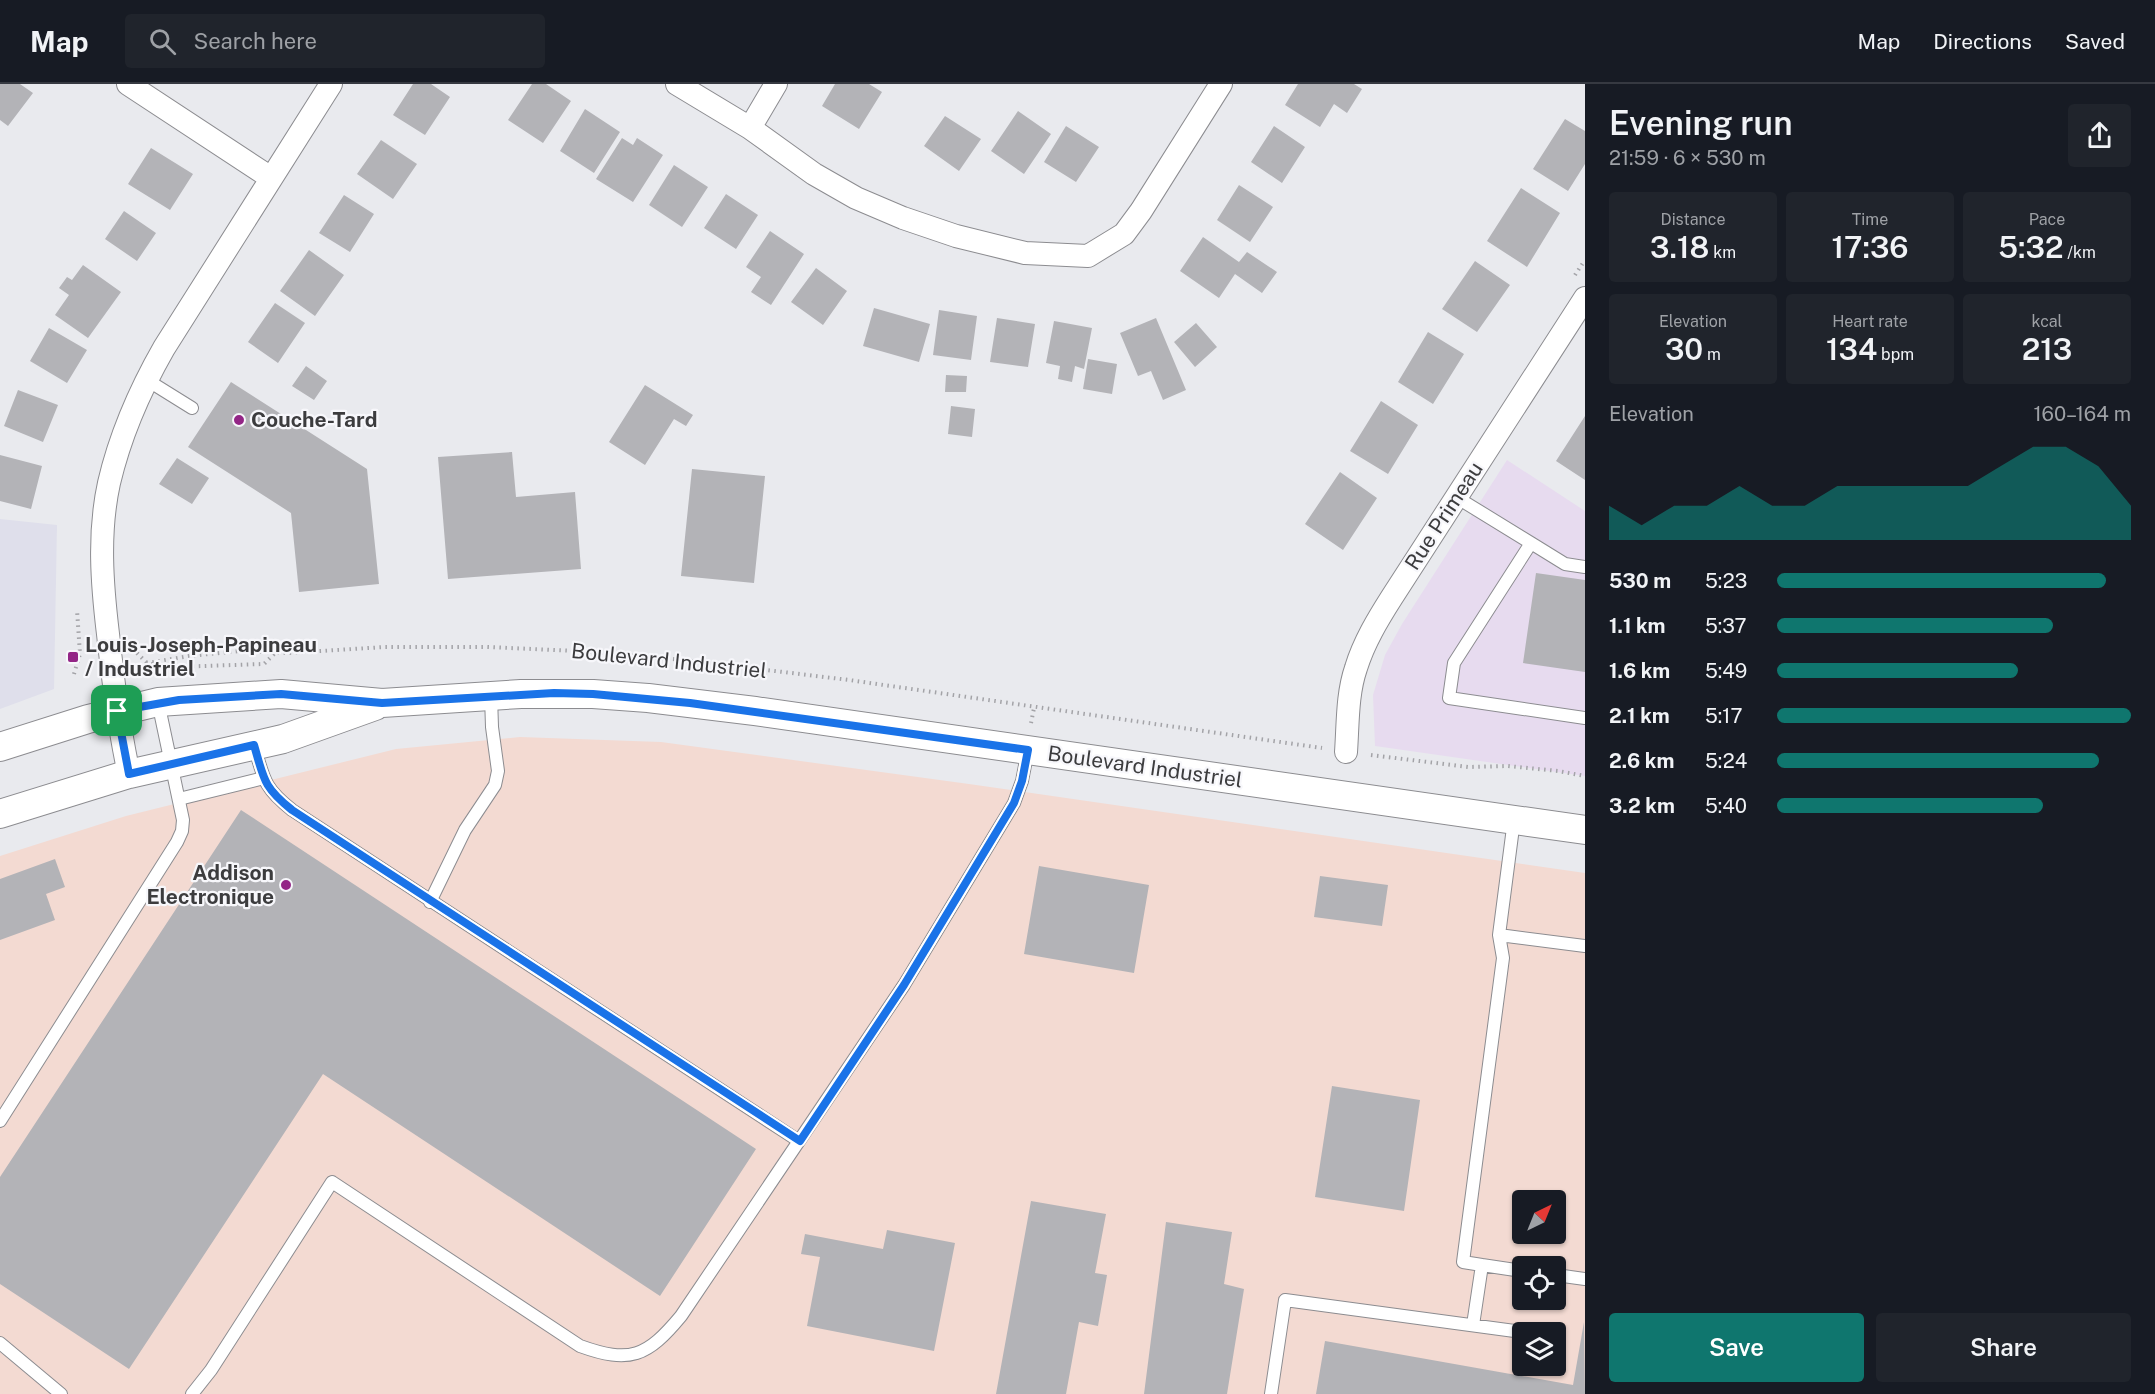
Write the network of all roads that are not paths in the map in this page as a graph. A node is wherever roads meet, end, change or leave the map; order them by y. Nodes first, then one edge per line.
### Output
1 (128, 84) edge
2 (331, 84) edge
3 (677, 84) edge
4 (776, 84) edge
5 (1221, 84) edge
6 (750, 128) junction
7 (271, 178) junction
8 (1585, 298) edge
9 (147, 380) junction
10 (192, 408) dead end
11 (1456, 497) junction
12 (1531, 543) junction
13 (1585, 567) edge
14 (491, 696) junction
15 (158, 702) junction
16 (382, 703) junction
17 (117, 711) junction
18 (1585, 718) edge
19 (254, 745) junction
20 (0, 747) edge
21 (1028, 750) junction
22 (1346, 752) dead end
23 (171, 765) junction
24 (129, 774) junction
25 (264, 778) junction
26 (179, 799) junction
27 (0, 814) edge
28 (1514, 820) junction
29 (1585, 830) edge
30 (430, 902) junction
31 (1499, 935) junction
32 (1585, 946) edge
33 (0, 1121) edge
34 (800, 1141) junction
35 (1482, 1265) junction
36 (1512, 1270) edge
37 (1566, 1276) edge
38 (1585, 1279) edge
39 (1473, 1325) junction
40 (1512, 1331) edge
41 (0, 1343) edge
42 (61, 1394) edge
43 (192, 1394) edge
44 (1271, 1394) edge

1 - 7 street
2 - 7 street
3 - 6 street
4 - 6 street
5 - 6 street
7 - 9 street
8 - 11 street, Rue Primeau
9 - 10 lane
9 - 17 street
11 - 12 lane
11 - 22 street, Rue Primeau
12 - 13 lane
12 - 18 lane
14 - 16 street, Boulevard Industriel
14 - 21 street, Boulevard Industriel
14 - 30 lane
15 - 16 street, Boulevard Industriel
15 - 17 street, Boulevard Industriel
15 - 23 lane
16 - 19 street, Boulevard Industriel
17 - 20 street, Boulevard Industriel
17 - 24 street
19 - 23 street, Boulevard Industriel
19 - 25 lane
21 - 28 street, Boulevard Industriel
21 - 34 lane
23 - 24 street, Boulevard Industriel
23 - 26 lane
24 - 27 street, Boulevard Industriel
25 - 26 lane
25 - 30 lane
26 - 33 lane
28 - 29 street, Boulevard Industriel
28 - 31 lane
30 - 34 lane
31 - 32 lane
31 - 35 lane
34 - 43 lane
35 - 36 lane
35 - 39 lane
37 - 38 lane
39 - 40 lane
39 - 44 lane
41 - 42 lane

